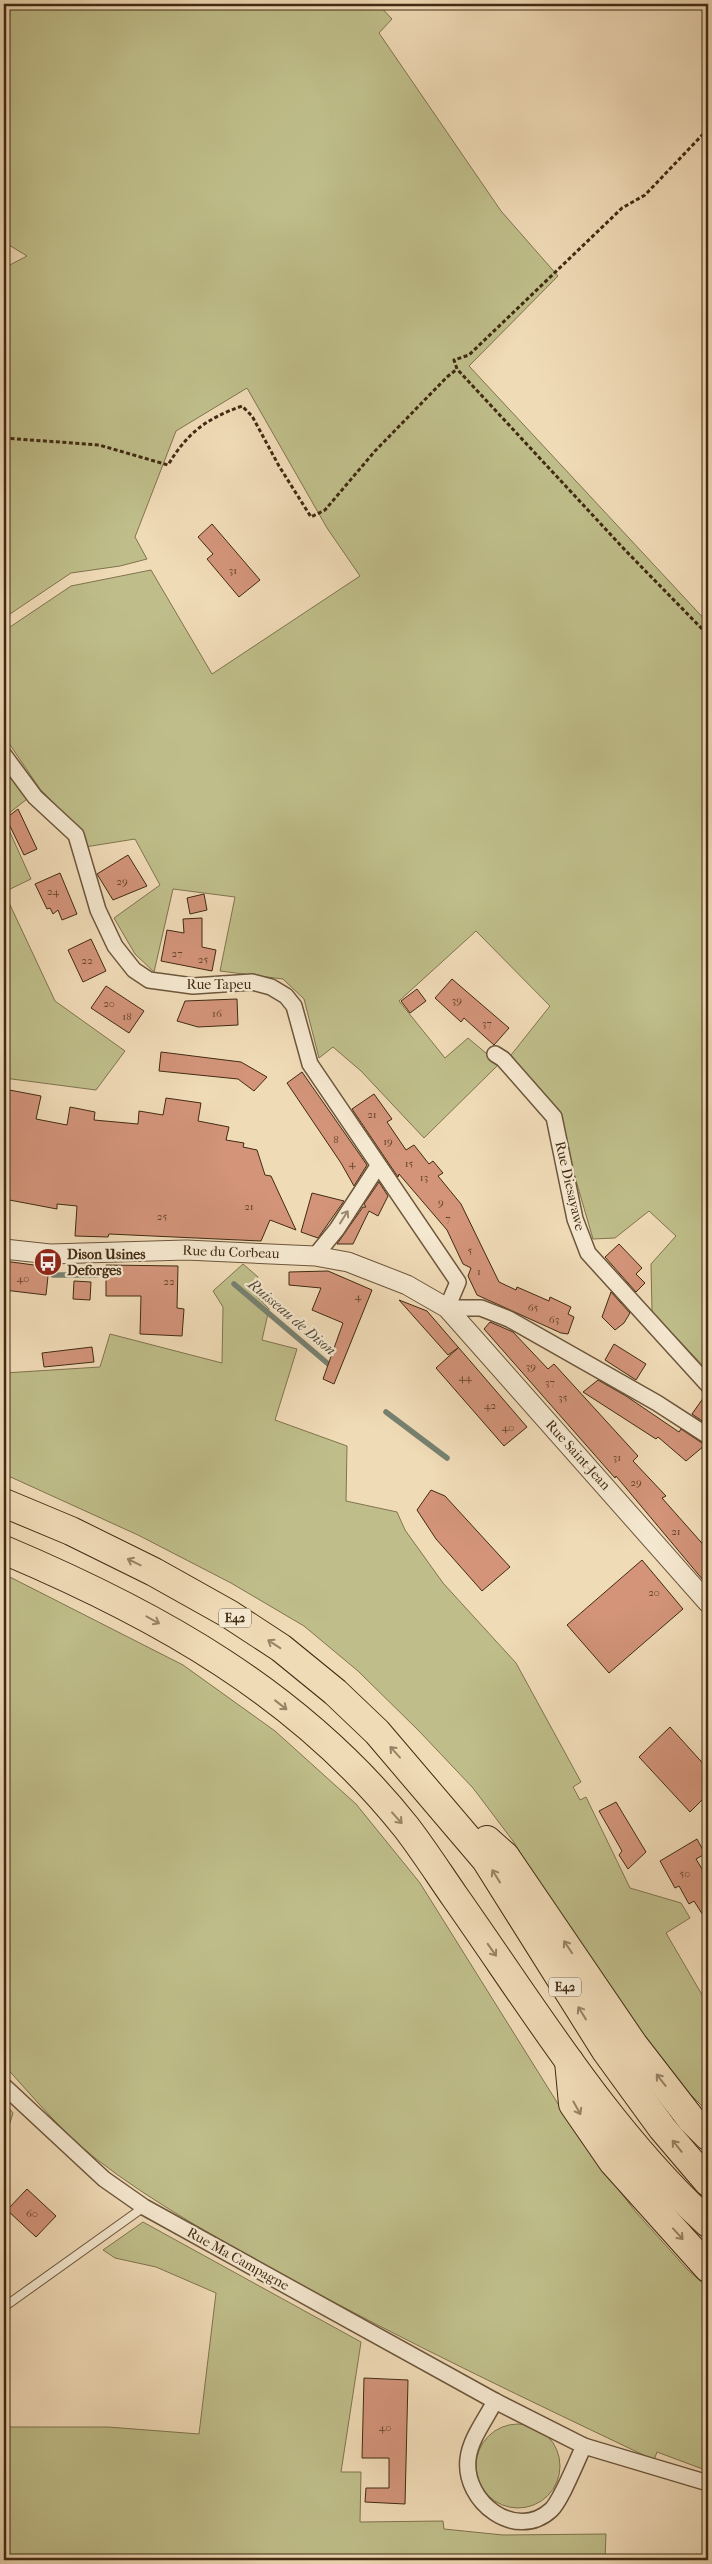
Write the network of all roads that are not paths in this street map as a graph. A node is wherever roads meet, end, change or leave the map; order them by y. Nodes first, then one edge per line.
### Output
1 (4, 755) edge
2 (495, 1054) dead end
3 (378, 1166) junction
4 (4, 1249) edge
5 (315, 1256) junction
6 (447, 1308) junction
7 (708, 1384) edge
8 (708, 1436) edge
9 (4, 1503) edge
10 (4, 1550) edge
11 (708, 1603) edge
12 (427, 1788) junction
13 (569, 2060) junction
14 (4, 2086) edge
15 (708, 2136) edge
16 (708, 2182) edge
17 (144, 2207) junction
18 (708, 2223) edge
19 (708, 2268) edge
20 (4, 2307) edge
21 (495, 2401) junction
22 (584, 2446) junction
23 (708, 2484) edge

1 - 3 street, Rue Tapeu
2 - 7 street, Rue Diesayawe
5 -> 3 street
3 - 6 street, Rue Tapeu
4 - 5 street, Rue du Corbeau
5 - 6 street, Rue du Corbeau
6 - 8 street
6 - 11 street, Rue Saint-Jean
12 -> 9 highway, E42
10 -> 13 highway, E42
15 -> 12 highway
16 -> 12 highway, E42
13 - 18 highway, E42
13 -> 19 highway
14 - 17 street, Rue Ma Campagne
17 - 20 lane
17 - 21 street, Rue Ma Campagne
21 - 22 street, Rue Ma Campagne
21 - 22 street
22 - 23 street, Rue Ma Campagne

